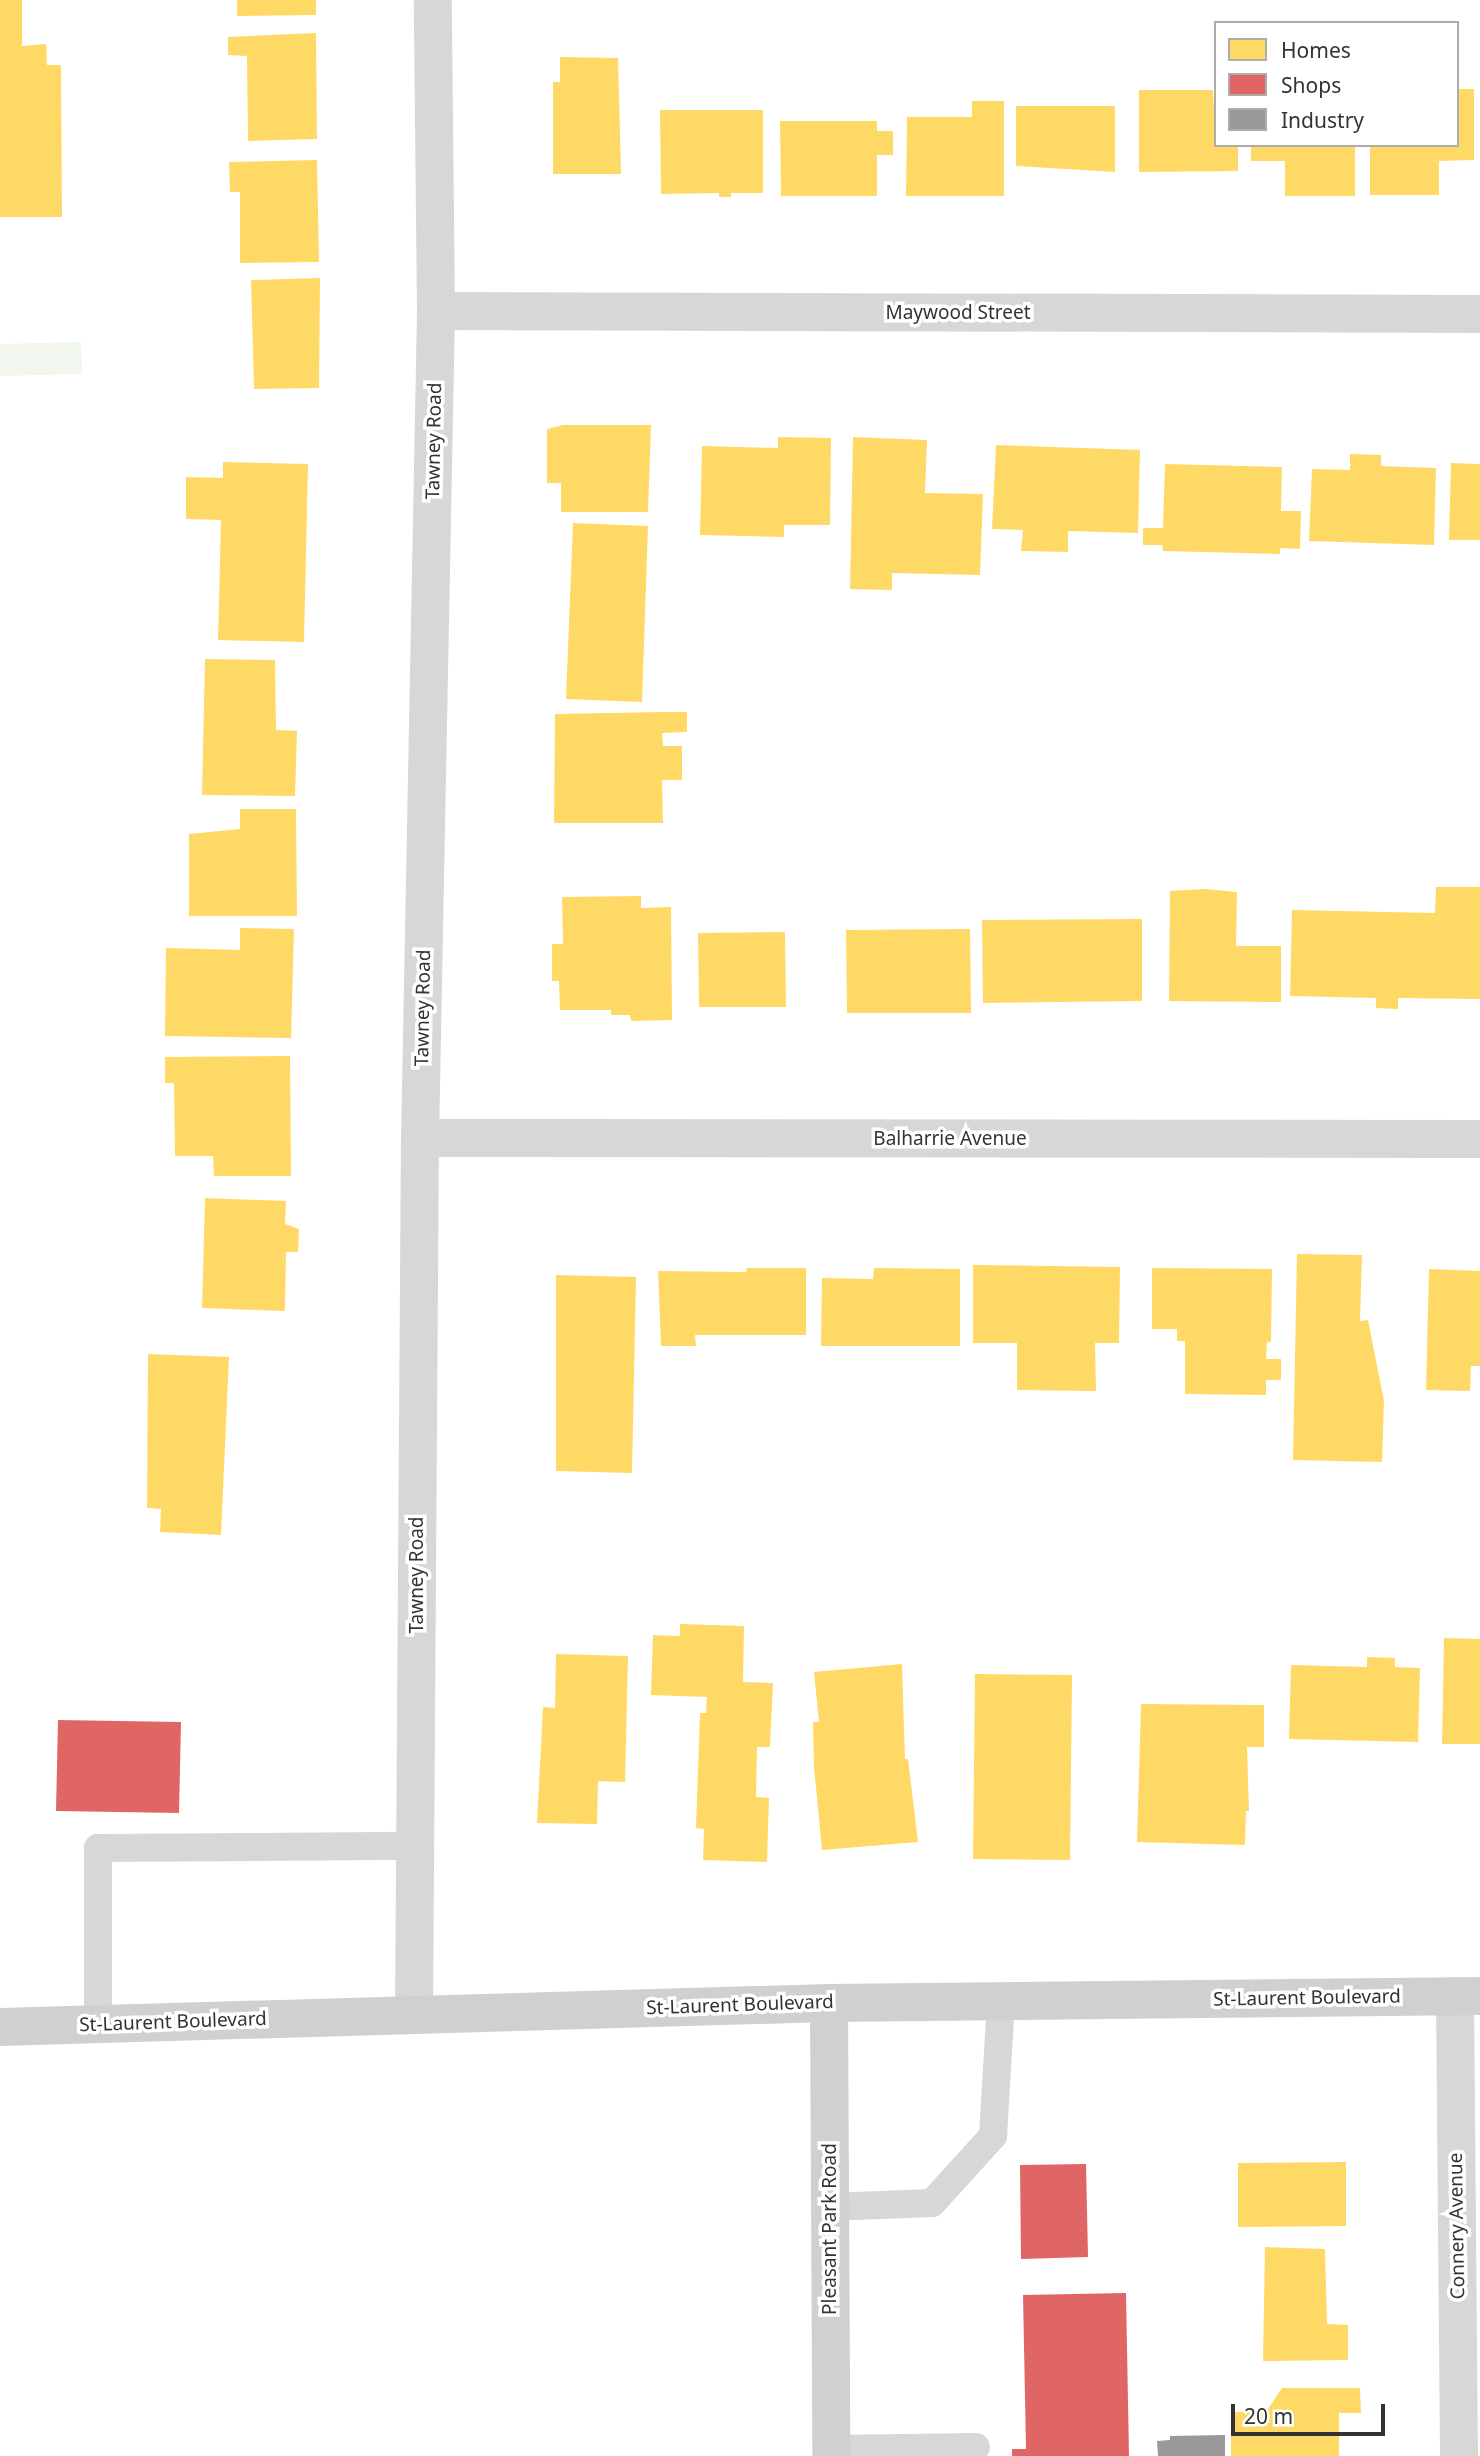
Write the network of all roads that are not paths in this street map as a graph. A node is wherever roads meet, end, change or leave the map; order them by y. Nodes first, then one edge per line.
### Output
1 (433, 0) edge
2 (436, 311) junction
3 (1480, 314) edge
4 (420, 1139) junction
5 (1480, 1139) edge
6 (415, 1846) junction
7 (1467, 1996) edge
8 (1001, 2001) junction
9 (830, 2003) junction
10 (414, 2015) junction
11 (98, 2024) junction
12 (0, 2027) edge
13 (830, 2207) junction
14 (976, 2447) dead end
15 (831, 2453) edge
16 (1459, 2456) edge

1 - 2 street, Tawney Road
2 - 3 street, Maywood Street
2 - 4 street, Tawney Road
4 - 5 street, Balharrie Avenue
4 - 6 street, Tawney Road
6 - 10 street, Tawney Road
6 - 11 lane
7 - 8 street, St-Laurent Boulevard
7 - 16 street, Connery Avenue
8 - 9 street, St-Laurent Boulevard
8 - 13 lane
9 - 10 street, St-Laurent Boulevard
9 - 13 street, Pleasant Park Road
10 - 11 street, St-Laurent Boulevard
11 - 12 street, St-Laurent Boulevard
13 - 15 street, Pleasant Park Road
14 - 15 lane

